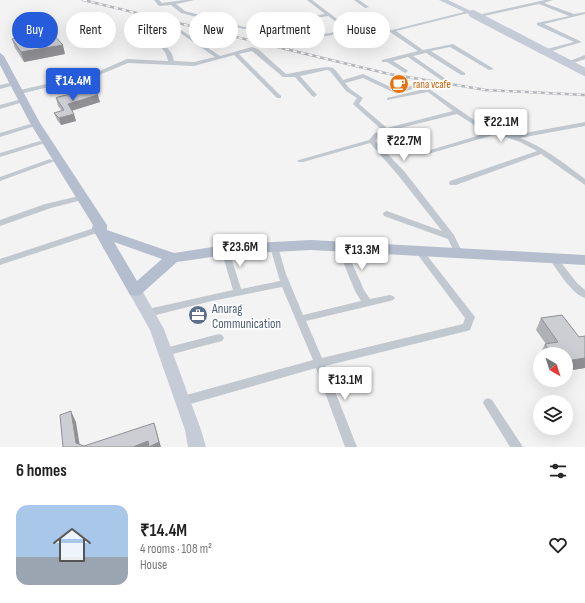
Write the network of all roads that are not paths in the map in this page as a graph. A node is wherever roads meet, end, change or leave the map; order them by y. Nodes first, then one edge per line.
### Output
1 (143, 0) edge
2 (149, 0) edge
3 (193, 0) edge
4 (309, 0) edge
5 (356, 0) edge
6 (442, 0) edge
7 (551, 0) edge
8 (157, 1) edge
9 (540, 2) junction
10 (172, 3) junction
11 (367, 7) dead end
12 (585, 13) edge
13 (473, 14) junction
14 (327, 15) joint
15 (574, 16) junction
16 (333, 19) edge
17 (246, 28) edge
18 (181, 30) edge
19 (392, 31) joint
20 (165, 48) edge
21 (424, 51) junction
22 (547, 51) junction
23 (541, 52) junction
24 (236, 54) junction
25 (408, 55) junction
26 (0, 56) edge
27 (585, 57) edge
28 (220, 58) junction
29 (567, 63) junction
30 (172, 64) junction
31 (0, 68) edge
32 (490, 70) dead end
33 (405, 71) dead end
34 (585, 73) edge
35 (463, 74) dead end
36 (296, 76) junction
37 (444, 80) dead end
38 (342, 82) junction
39 (4, 86) edge
40 (429, 90) junction
41 (314, 95) dead end
42 (19, 97) junction
43 (279, 97) dead end
44 (389, 99) dead end
45 (0, 106) edge
46 (458, 112) junction
47 (585, 124) edge
48 (30, 126) junction
49 (386, 130) junction
50 (498, 132) junction
51 (0, 135) edge
52 (513, 136) junction
53 (371, 141) junction
54 (40, 144) junction
55 (541, 152) junction
56 (426, 153) dead end
57 (0, 155) edge
58 (50, 161) junction
59 (301, 161) dead end
60 (0, 179) edge
61 (453, 182) dead end
62 (585, 183) edge
63 (75, 199) junction
64 (387, 214) dead end
65 (0, 223) edge
66 (101, 230) junction
67 (451, 237) junction
68 (341, 246) junction
69 (274, 247) junction
70 (225, 250) junction
71 (419, 251) junction
72 (458, 252) junction
73 (173, 258) junction
74 (553, 258) junction
75 (585, 260) edge
76 (0, 262) edge
77 (286, 284) junction
78 (136, 291) junction
79 (238, 292) junction
80 (585, 295) edge
81 (390, 298) dead end
82 (367, 303) junction
83 (148, 313) junction
84 (300, 319) junction
85 (219, 338) dead end
86 (165, 352) junction
87 (319, 363) junction
88 (183, 401) junction
89 (488, 403) dead end
90 (197, 447) edge
91 (352, 447) edge
92 (517, 447) edge

1 - 2 street
3 - 10 street
4 - 14 street
5 - 11 street
6 - 13 main road
7 - 9 street
8 - 10 street
9 - 13 street
9 - 15 street
10 - 17 street
12 - 15 street
13 - 19 street
13 - 22 street
13 - 23 street
13 - 34 main road, bridge
14 - 16 street
15 - 22 street
18 - 28 street
19 - 21 street
20 - 30 street
21 - 25 street
21 - 32 street
21 - 35 street
22 - 23 street
22 - 29 street
23 - 29 street
24 - 28 street
24 - 36 street
24 - 43 street
25 - 33 street
25 - 37 street
26 - 42 main road
27 - 29 street
28 - 30 street
29 - 34 street
30 - 42 street
31 - 39 main road
36 - 38 street
36 - 41 street
38 - 40 street
38 - 49 street
39 - 42 main road
40 - 44 street
40 - 46 street
42 - 45 street
42 - 48 main road
42 - 66 main road
46 - 49 street
46 - 50 street
47 - 52 street
48 - 51 street
48 - 54 main road
49 - 53 street
50 - 52 street
50 - 56 street
52 - 55 street
53 - 59 street
53 - 67 street
54 - 57 street
54 - 58 main road
55 - 61 street
55 - 62 street
58 - 60 street
58 - 63 main road
63 - 65 street
63 - 66 main road
64 - 67 street
66 - 73 main road
66 - 76 street
66 - 78 main road
67 - 72 street
68 - 69 main road
68 - 71 main road
68 - 82 street
69 - 70 main road
69 - 77 street
70 - 73 main road
70 - 79 street
71 - 72 main road
71 - 87 street
72 - 74 main road
73 - 78 main road
74 - 75 main road
74 - 80 street
77 - 79 street
77 - 84 street
78 - 83 main road
79 - 83 street
81 - 82 street
82 - 84 street
83 - 86 main road
84 - 87 street
85 - 86 street
86 - 88 main road
87 - 88 street
87 - 91 street
88 - 90 main road
89 - 92 street

